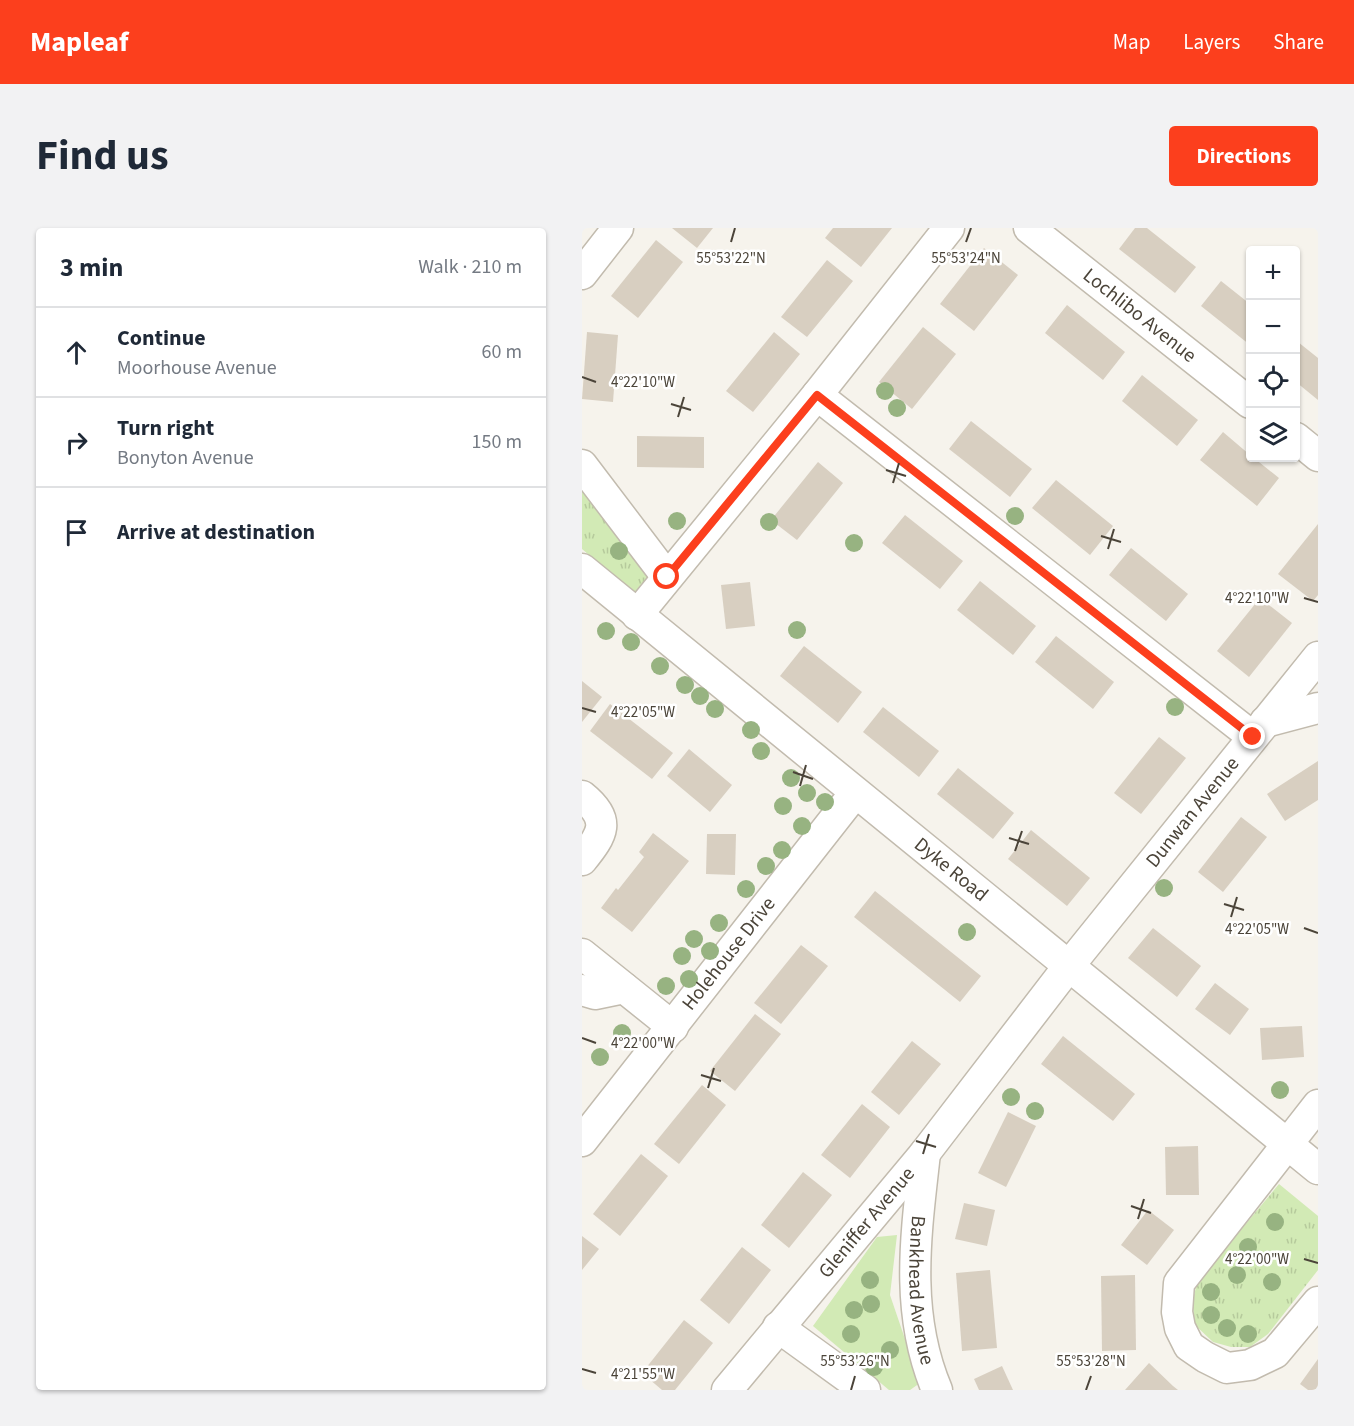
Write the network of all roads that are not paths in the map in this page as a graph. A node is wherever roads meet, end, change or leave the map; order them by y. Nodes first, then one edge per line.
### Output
1 (618, 228) edge
2 (949, 228) edge
3 (1029, 228) edge
4 (582, 274) edge
5 (817, 395) junction
6 (1246, 399) edge
7 (1300, 441) edge
8 (1318, 456) edge
9 (582, 465) edge
10 (582, 569) edge
11 (667, 577) junction
12 (637, 615) junction
13 (1318, 657) edge
14 (1318, 708) edge
15 (1259, 730) junction
16 (855, 794) junction
17 (582, 796) edge
18 (582, 860) edge
19 (582, 954) edge
20 (1068, 967) junction
21 (624, 988) junction
22 (582, 990) edge
23 (673, 1027) junction
24 (1318, 1105) edge
25 (582, 1141) edge
26 (1288, 1146) junction
27 (925, 1153) junction
28 (1318, 1169) edge
29 (1318, 1302) edge
30 (778, 1327) junction
31 (727, 1390) edge
32 (865, 1390) edge
33 (937, 1390) edge

1 - 4 street
2 - 5 street
3 - 6 street, Lochlibo Avenue
5 - 11 street
5 - 15 street
7 - 8 street
9 - 11 street
10 - 12 street, Dyke Road
11 - 12 street
12 - 16 street, Dyke Road
13 - 15 street, Dunwan Avenue
14 - 15 street
15 - 20 street, Dunwan Avenue
16 - 20 street, Dyke Road
16 - 23 street, Holehouse Drive
17 - 18 street
19 - 21 street
20 - 26 street, Dyke Road
20 - 27 street, Gleniffer Avenue
21 - 22 street
21 - 23 street
23 - 25 street, Holehouse Drive
24 - 26 street
26 - 28 street, Dyke Road
26 - 29 street
27 - 30 street, Gleniffer Avenue
27 - 33 street, Bankhead Avenue
30 - 31 street, Gleniffer Avenue
30 - 32 street

